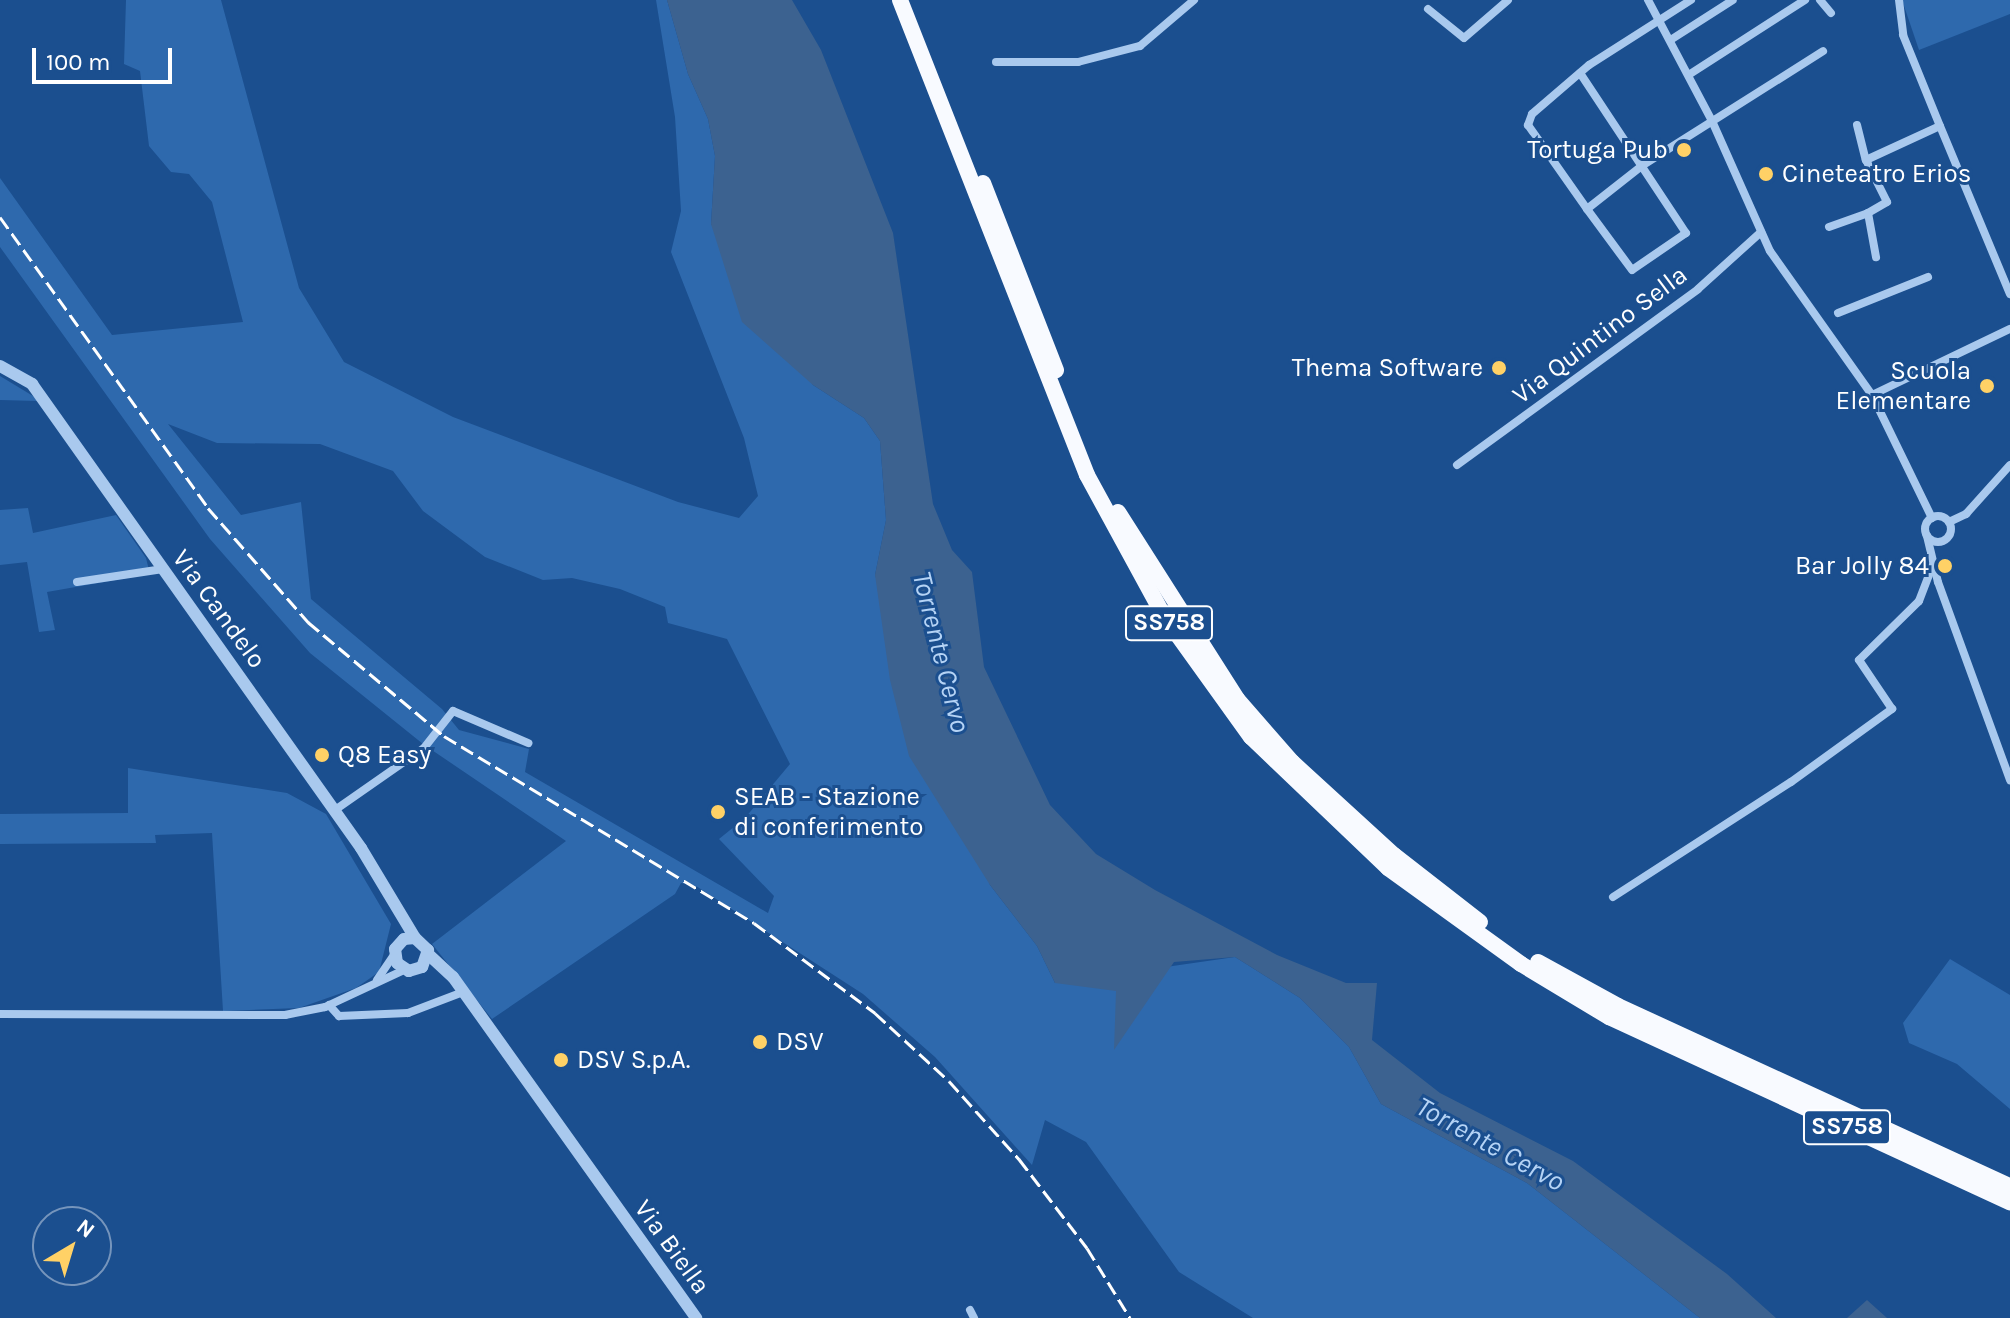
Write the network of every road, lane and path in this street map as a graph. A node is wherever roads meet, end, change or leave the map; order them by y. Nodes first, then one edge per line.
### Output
1 (900, 0) edge
2 (911, 0) edge
3 (1194, 0) edge
4 (1508, 0) edge
5 (1648, 0) edge
6 (1691, 0) edge
7 (1733, 0) edge
8 (1805, 0) edge
9 (1820, 0) edge
10 (1899, 0) edge
11 (1428, 9) dead end
12 (1831, 13) dead end
13 (1660, 19) junction
14 (1672, 39) junction
15 (1823, 51) dead end
16 (996, 62) dead end
17 (1580, 73) junction
18 (1690, 74) junction
19 (1712, 121) junction
20 (1857, 125) dead end
21 (1940, 126) junction
22 (1866, 160) junction
23 (1643, 165) junction
24 (1587, 209) junction
25 (1868, 213) junction
26 (1829, 227) dead end
27 (1761, 232) junction
28 (1876, 257) dead end
29 (1928, 277) dead end
30 (2010, 294) edge
31 (1838, 313) dead end
32 (2010, 329) edge
33 (0, 366) edge
34 (1872, 395) junction
35 (1457, 465) dead end
36 (2010, 465) edge
37 (1932, 518) junction
38 (1949, 522) junction
39 (1927, 536) junction
40 (1944, 541) junction
41 (1930, 553) junction
42 (1933, 565) junction
43 (163, 569) junction
44 (77, 582) dead end
45 (528, 743) dead end
46 (2010, 780) edge
47 (335, 810) junction
48 (387, 892) junction
49 (1613, 897) dead end
50 (415, 938) junction
51 (397, 948) junction
52 (428, 954) junction
53 (404, 970) junction
54 (418, 970) junction
55 (376, 981) junction
56 (463, 992) junction
57 (329, 1005) junction
58 (0, 1014) edge
59 (2010, 1186) edge
60 (2010, 1202) edge
61 (696, 1318) edge

1 - 60 highway, SS758
2 - 59 highway, SS758
3 - 16 street
4 - 11 street
5 - 13 street
6 - 13 street, Via Quintino Sella
7 - 14 street
8 - 18 street
9 - 12 street
10 - 21 street
13 - 14 street
13 - 17 street, Via Quintino Sella
14 - 18 street
15 - 19 street
17 - 23 street, Via Quintino Sella
17 - 24 street, Via Quintino Sella
18 - 19 street
19 - 23 street
19 - 27 street
20 - 22 street
21 - 22 street
21 - 30 street
22 - 25 street
23 - 24 street
23 - 24 street, Via Quintino Sella
25 - 26 street
25 - 28 street
27 - 34 street
27 - 35 street, Via Quintino Sella
29 - 31 street
32 - 34 street
33 - 43 street, Via Candelo
34 - 37 street
36 - 38 street
37 - 38 street
37 - 39 street
38 - 40 street
39 - 40 street
39 - 41 street
40 - 41 street
41 - 42 street
42 - 46 street
42 - 49 street
43 - 44 street
43 - 47 street, Via Candelo
45 - 47 street
47 - 48 street, Via Candelo
48 - 50 street, Via Candelo
48 - 51 street, Via Candelo
50 - 51 street
50 - 52 street, Via Candelo
51 - 53 street, Via Candelo
51 - 55 street
52 - 54 street
52 - 56 street
53 - 54 street
53 - 55 street
54 - 56 street
55 - 57 street
56 - 57 street
56 - 61 street, Via Biella
57 - 58 street

